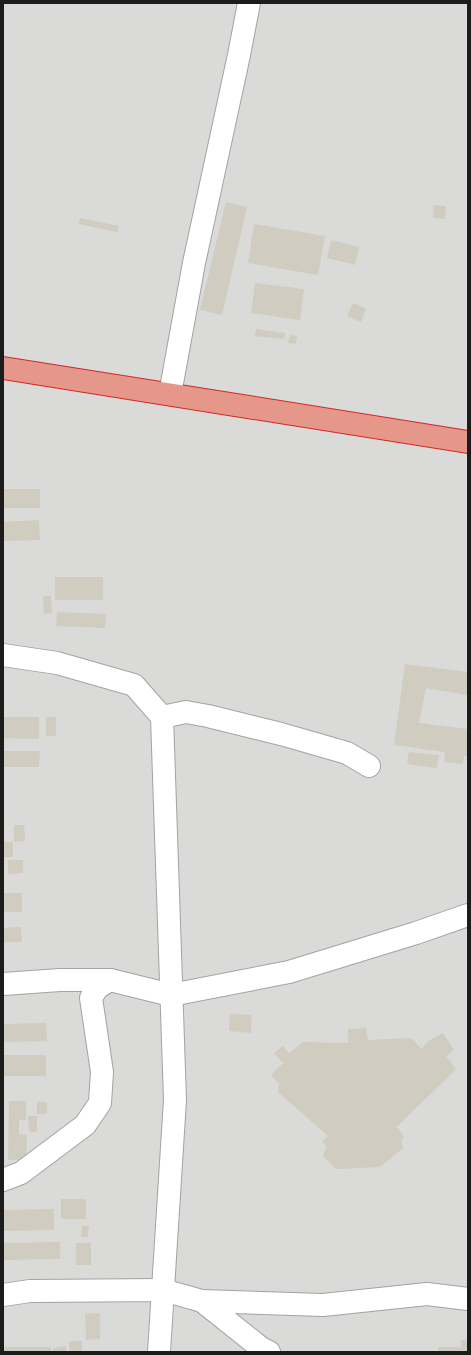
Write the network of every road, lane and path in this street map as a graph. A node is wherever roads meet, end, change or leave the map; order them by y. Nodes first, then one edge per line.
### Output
1 (249, 3) edge
2 (3, 368) edge
3 (170, 394) junction
4 (468, 442) edge
5 (3, 655) edge
6 (162, 717) junction
7 (369, 766) dead end
8 (468, 914) edge
9 (110, 980) junction
10 (3, 984) edge
11 (171, 994) junction
12 (3, 1180) edge
13 (163, 1290) junction
14 (3, 1295) edge
15 (468, 1299) edge
16 (202, 1301) junction
17 (159, 1352) edge
18 (269, 1352) edge

1 - 3 street
2 - 3 highway
3 - 4 highway
5 - 6 street
6 - 7 street
6 - 11 street
8 - 11 street
9 - 10 street
9 - 11 street
9 - 12 street
11 - 13 street
13 - 14 street
13 - 16 street
13 - 17 street
15 - 16 street
16 - 18 street

